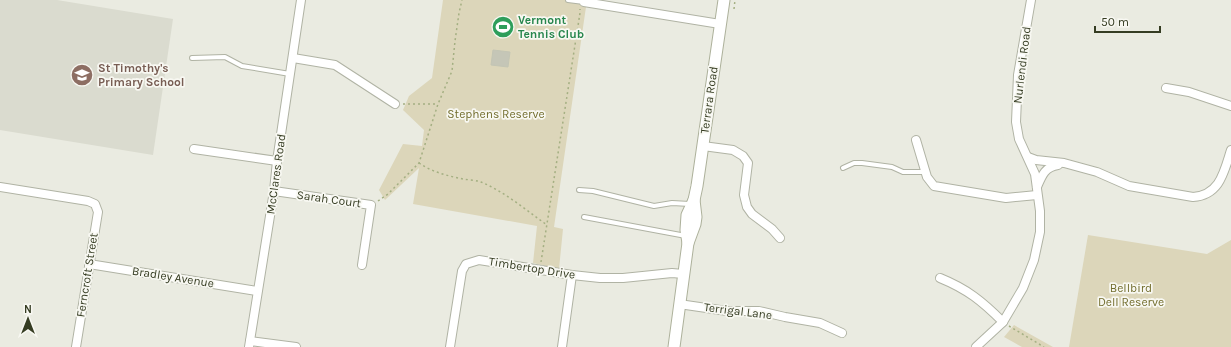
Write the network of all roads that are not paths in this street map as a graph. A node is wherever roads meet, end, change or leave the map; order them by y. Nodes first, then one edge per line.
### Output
1 (302, 0) edge
2 (568, 0) edge
3 (724, 0) edge
4 (1031, 0) edge
5 (581, 2) joint
6 (720, 24) junction
7 (192, 58) dead end
8 (293, 58) junction
9 (291, 74) junction
10 (1166, 88) dead end
11 (395, 104) road end
12 (1231, 106) edge
13 (916, 140) dead end
14 (703, 146) junction
15 (194, 149) dead end
16 (1231, 150) edge
17 (1028, 157) junction
18 (277, 161) junction
19 (1064, 164) junction
20 (843, 168) dead end
21 (926, 172) junction
22 (0, 187) edge
23 (579, 190) dead end
24 (274, 191) junction
25 (1037, 191) junction
26 (693, 203) junction
27 (584, 217) dead end
28 (780, 238) dead end
29 (688, 239) junction
30 (89, 264) junction
31 (362, 265) dead end
32 (683, 274) junction
33 (572, 275) junction
34 (940, 278) dead end
35 (258, 291) junction
36 (679, 304) junction
37 (1003, 322) junction
38 (842, 333) dead end
39 (250, 344) edge
40 (76, 347) edge
41 (296, 347) edge
42 (450, 347) edge
43 (562, 347) edge
44 (673, 347) edge
45 (976, 347) edge

1 - 8 street, McClares Road
2 - 5 lane
3 - 6 main road, Terrara Road
4 - 17 street, Nurlendi Road
5 - 6 street
6 - 14 main road, Terrara Road
7 - 9 lane
8 - 9 street, McClares Road
8 - 11 street
9 - 18 street, McClares Road
10 - 12 street
13 - 21 street
14 - 26 main road, Terrara Road
14 - 28 street
15 - 18 street
16 - 19 street
17 - 19 street
17 - 25 street, Nurlendi Road
18 - 24 street, McClares Road
19 - 25 street
20 - 21 lane
21 - 25 street
22 - 30 street, Ferncroft Street
23 - 26 lane
24 - 31 street, Sarah Court
24 - 35 street, McClares Road
25 - 37 street, Nurlendi Road
26 - 29 main road, Terrara Road
27 - 29 lane
29 - 32 main road, Terrara Road
30 - 35 street, Bradley Avenue
30 - 40 street, Ferncroft Street
32 - 33 street, Timbertop Drive
32 - 36 main road, Terrara Road
33 - 42 street, Timbertop Drive
33 - 43 street
34 - 37 street
35 - 39 street, McClares Road
36 - 38 street, Terrigal Lane
36 - 44 main road, Terrara Road
37 - 45 street, Nurlendi Road
39 - 41 street

